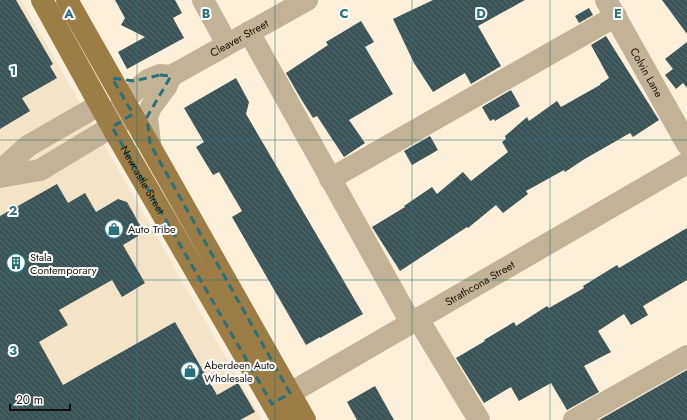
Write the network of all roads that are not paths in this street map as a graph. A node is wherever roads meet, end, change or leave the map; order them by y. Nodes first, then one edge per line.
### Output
1 (42, 0) edge
2 (203, 0) edge
3 (307, 0) edge
4 (72, 2) edge
5 (611, 8) edge
6 (249, 32) junction
7 (227, 44) junction
8 (171, 76) junction
9 (112, 78) junction
10 (148, 80) junction
11 (99, 104) junction
12 (129, 107) junction
13 (112, 127) junction
14 (150, 144) junction
15 (687, 144) edge
16 (687, 163) edge
17 (0, 171) edge
18 (0, 176) edge
19 (330, 179) junction
20 (414, 321) junction
21 (687, 356) edge
22 (282, 406) edge
23 (305, 420) edge
24 (479, 420) edge
25 (574, 420) edge

1 - 11 main road, Newcastle Street
2 - 7 street
3 - 6 street, Cleaver Street
4 - 9 main road, Newcastle Street
5 - 15 street, Colvin Lane
5 - 19 street
6 - 7 street, Cleaver Street
6 - 19 street
7 - 8 street, Cleaver Street
8 - 10 street, Cleaver Street
8 - 14 street
9 - 10 street, Cleaver Street
9 - 12 main road, Newcastle Street
10 - 12 street, Cleaver Street
11 - 13 main road, Newcastle Street
11 - 17 street
12 - 13 street, Cleaver Street
12 - 14 main road, Newcastle Street
13 - 18 street
13 - 22 main road, Newcastle Street
14 - 22 main road, Newcastle Street
16 - 20 street, Strathcona Street
19 - 20 street
20 - 22 street, Strathcona Street
20 - 24 street
21 - 25 street
22 - 23 main road, Newcastle Street

